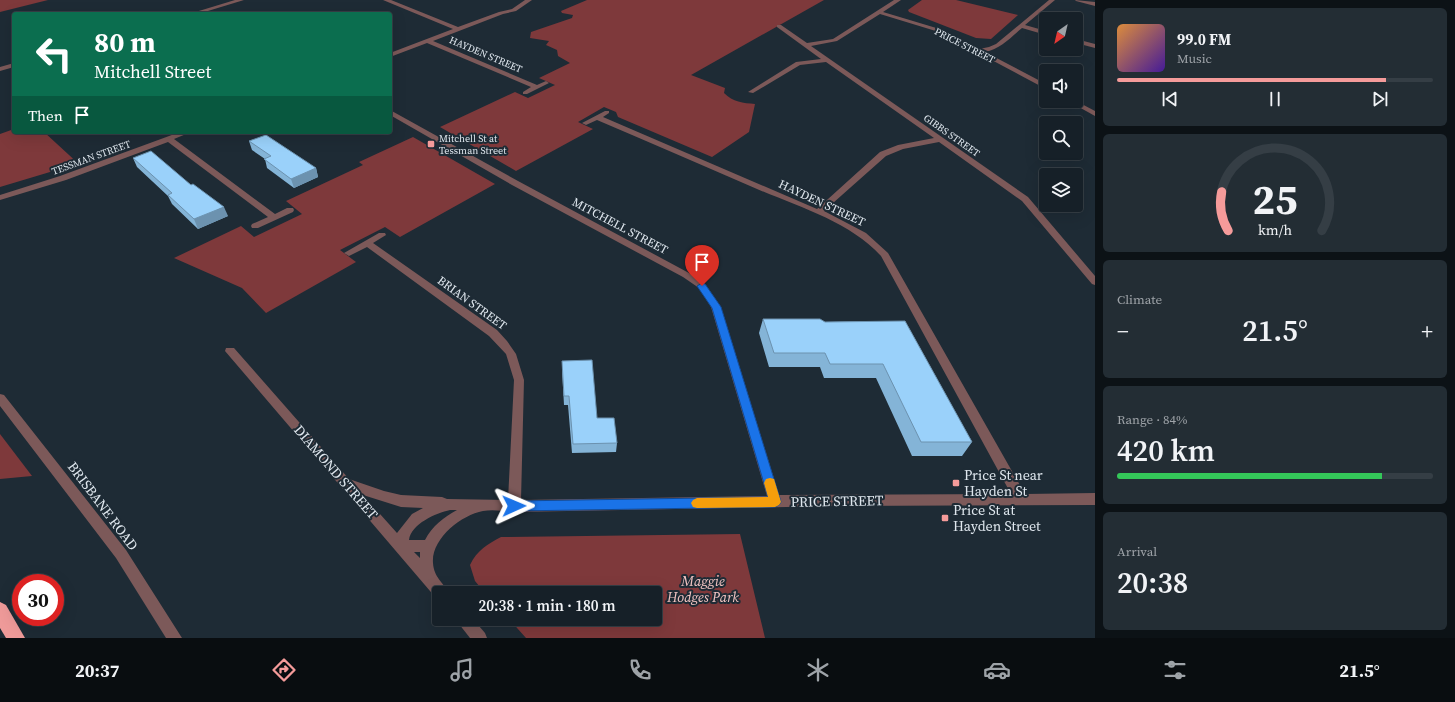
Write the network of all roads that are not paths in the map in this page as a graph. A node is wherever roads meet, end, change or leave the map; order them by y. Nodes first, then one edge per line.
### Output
1 (241, 0) edge
2 (386, 0) edge
3 (521, 0) edge
4 (529, 0) edge
5 (898, 0) edge
6 (1052, 0) edge
7 (1078, 0) edge
8 (1095, 4) edge
9 (212, 8) junction
10 (199, 12) edge
11 (219, 12) edge
12 (879, 12) junction
13 (501, 13) junction
14 (779, 26) dead end
15 (1021, 26) junction
16 (458, 29) junction
17 (1039, 31) edge
18 (835, 40) junction
19 (428, 41) junction
20 (1083, 43) edge
21 (807, 45) junction
22 (1095, 46) edge
23 (979, 51) junction
24 (816, 53) junction
25 (392, 54) edge
26 (826, 60) junction
27 (797, 64) junction
28 (12, 66) edge
29 (0, 69) edge
30 (546, 83) dead end
31 (1039, 83) edge
32 (536, 87) junction
33 (751, 92) dead end
34 (525, 93) dead end
35 (1083, 107) joint
36 (1095, 107) edge
37 (607, 112) dead end
38 (392, 113) edge
39 (1095, 114) edge
40 (597, 117) junction
41 (586, 123) dead end
42 (182, 134) edge
43 (169, 139) junction
44 (941, 139) junction
45 (0, 198) edge
46 (290, 210) dead end
47 (818, 212) junction
48 (274, 217) junction
49 (255, 226) dead end
50 (382, 235) dead end
51 (366, 243) junction
52 (349, 253) dead end
53 (1095, 282) edge
54 (230, 351) dead end
55 (0, 398) edge
56 (344, 481) junction
57 (1021, 499) junction
58 (1095, 499) edge
59 (775, 502) junction
60 (459, 504) junction
61 (484, 505) junction
62 (514, 506) junction
63 (401, 546) junction
64 (428, 546) junction
65 (435, 586) edge
66 (436, 586) edge
67 (0, 611) edge
68 (470, 626) edge
69 (16, 638) edge
70 (175, 638) edge
71 (480, 638) edge

1 - 9 street
2 - 16 street
3 - 13 street
4 - 13 street
5 - 12 street
6 - 15 street
7 - 8 street
9 - 10 street
9 - 11 street
12 - 18 street
12 - 23 street, PRICE STREET
13 - 16 street
14 - 21 street, GIBBS STREET
15 - 17 street
15 - 23 street
16 - 19 street
18 - 21 street
18 - 24 street
19 - 25 street
19 - 32 street, HAYDEN STREET
20 - 22 street
21 - 24 street, GIBBS STREET
23 - 31 street, PRICE STREET
24 - 26 street, GIBBS STREET
24 - 27 street
26 - 27 street
26 - 44 street, GIBBS STREET
27 - 33 street
28 - 29 street
30 - 32 street
32 - 34 street
35 - 36 street
35 - 39 street
37 - 40 street
38 - 59 street, MITCHELL STREET
40 - 41 street
40 - 47 street, HAYDEN STREET
42 - 43 street, TESSMAN STREET
43 - 45 street, TESSMAN STREET
43 - 48 street
44 - 47 street
44 - 53 street, GIBBS STREET
46 - 48 street
47 - 57 street, HAYDEN STREET
48 - 49 street
50 - 51 street
51 - 52 street
51 - 62 street, BRIAN STREET
54 - 56 street, DIAMOND STREET
55 - 70 street, BRISBANE ROAD
56 - 60 street
56 - 63 street, DIAMOND STREET
57 - 58 street, PRICE STREET
57 - 59 street, PRICE STREET
59 - 62 street, PRICE STREET
60 - 61 street, PRICE STREET
60 - 63 street, PRICE STREET
61 - 62 street, PRICE STREET
61 - 64 street, PRICE STREET
63 - 64 street
63 - 65 street, DIAMOND STREET
64 - 66 street
67 - 69 highway
68 - 71 street

